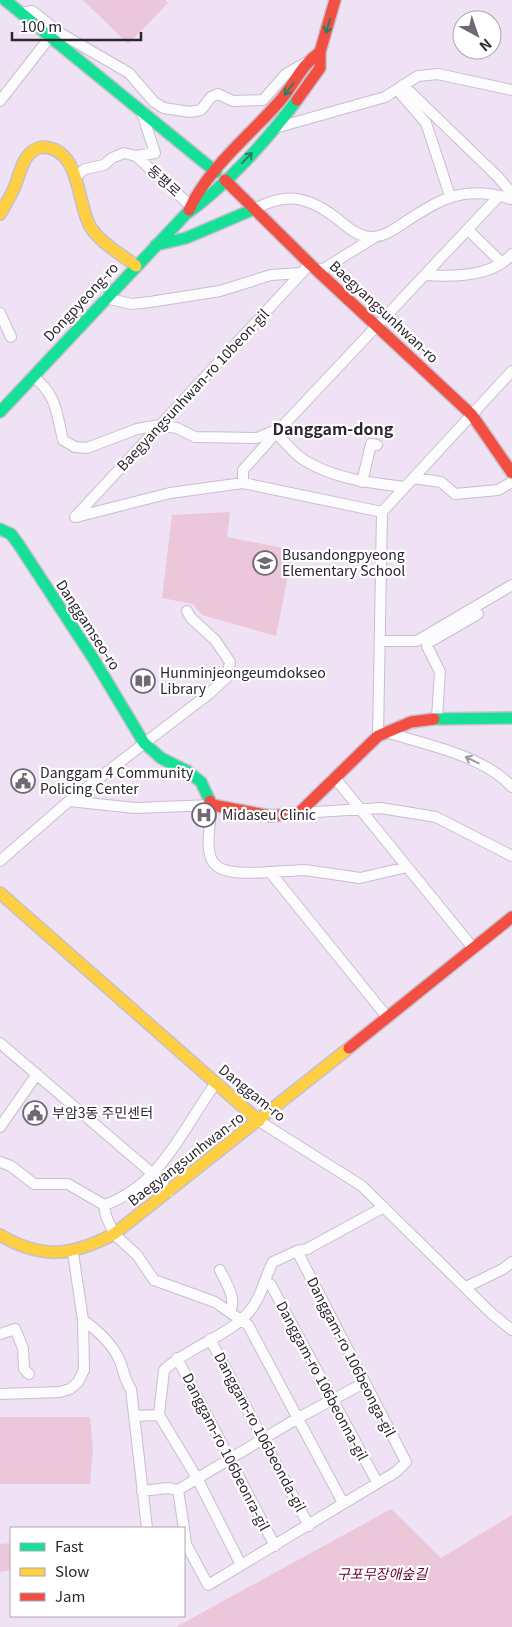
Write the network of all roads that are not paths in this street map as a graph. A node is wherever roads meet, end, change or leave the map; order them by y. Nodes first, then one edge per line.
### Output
1 (5, 0) edge
2 (335, 0) edge
3 (21, 13) junction
4 (50, 37) junction
5 (320, 52) junction
6 (308, 61) junction
7 (403, 85) junction
8 (512, 90) edge
9 (0, 101) edge
10 (142, 113) junction
11 (275, 128) junction
12 (136, 156) junction
13 (216, 172) junction
14 (76, 176) junction
15 (225, 180) junction
16 (450, 196) junction
17 (499, 196) junction
18 (511, 199) edge
19 (254, 209) junction
20 (189, 210) junction
21 (0, 214) edge
22 (468, 230) junction
23 (376, 236) junction
24 (156, 246) junction
25 (512, 254) edge
26 (502, 263) junction
27 (136, 266) junction
28 (313, 267) junction
29 (301, 273) junction
30 (426, 275) junction
31 (105, 298) junction
32 (0, 313) edge
33 (378, 326) junction
34 (11, 337) dead end
35 (512, 371) edge
36 (33, 376) junction
37 (0, 412) edge
38 (472, 415) junction
39 (161, 425) junction
40 (276, 433) junction
41 (377, 445) dead end
42 (512, 473) edge
43 (413, 478) junction
44 (362, 482) junction
45 (512, 482) edge
46 (242, 483) junction
47 (404, 487) junction
48 (382, 512) junction
49 (0, 529) edge
50 (512, 585) edge
51 (186, 611) dead end
52 (478, 614) dead end
53 (380, 641) junction
54 (437, 718) junction
55 (512, 718) edge
56 (383, 734) junction
57 (144, 743) junction
58 (334, 778) junction
59 (512, 787) edge
60 (69, 801) junction
61 (212, 805) junction
62 (360, 809) junction
63 (299, 813) junction
64 (512, 856) edge
65 (0, 862) edge
66 (407, 867) junction
67 (270, 872) junction
68 (0, 893) edge
69 (512, 917) edge
70 (473, 948) junction
71 (387, 1017) junction
72 (0, 1043) edge
73 (37, 1074) junction
74 (216, 1083) junction
75 (259, 1121) junction
76 (0, 1126) edge
77 (0, 1162) edge
78 (154, 1175) junction
79 (169, 1192) junction
80 (104, 1205) junction
81 (384, 1206) junction
82 (114, 1234) junction
83 (0, 1235) edge
84 (297, 1251) junction
85 (73, 1253) junction
86 (512, 1262) edge
87 (220, 1270) dead end
88 (265, 1281) junction
89 (466, 1287) junction
90 (230, 1312) junction
91 (242, 1319) junction
92 (83, 1320) junction
93 (512, 1330) edge
94 (0, 1334) edge
95 (210, 1339) junction
96 (177, 1358) junction
97 (29, 1374) dead end
98 (364, 1383) junction
99 (0, 1394) edge
100 (332, 1399) junction
101 (158, 1415) junction
102 (136, 1416) junction
103 (298, 1418) junction
104 (263, 1440) junction
105 (230, 1459) junction
106 (197, 1478) junction
107 (377, 1482) junction
108 (178, 1490) junction
109 (142, 1491) junction
110 (343, 1503) junction
111 (309, 1526) junction
112 (147, 1527) edge
113 (184, 1527) edge
114 (185, 1536) edge
115 (274, 1546) junction
116 (241, 1565) junction

1 - 3 main road
2 -> 5 main road, Dongpyeong-ro
3 - 4 main road
3 - 6 street
4 - 9 street
4 - 10 main road
5 - 6 main road, Dongpyeong-ro
5 - 11 main road, Dongpyeong-ro
6 -> 13 main road, Dongpyeong-ro
7 - 8 street
7 - 11 street
7 - 16 street
7 - 18 street
10 - 12 street
10 - 13 main road
15 -> 11 main road, Dongpyeong-ro
12 - 14 street
12 - 20 street, 동평로
13 - 20 main road, Dongpyeong-ro
14 - 21 main road
14 - 27 main road
15 - 19 main road, Baegyangsunhwan-ro
15 - 20 main road, Dongpyeong-ro
16 - 17 street
16 - 23 street, Baegyangsunhwan-ro 10beon-gil
17 - 18 street
17 - 22 street
19 - 23 street
19 - 24 main road
19 - 28 main road, Baegyangsunhwan-ro
20 - 24 main road, Dongpyeong-ro
22 - 26 street
22 - 30 street
23 - 28 street, Baegyangsunhwan-ro 10beon-gil
24 - 27 main road, Dongpyeong-ro
25 - 26 street
26 - 30 street
27 - 31 main road, Dongpyeong-ro
28 - 29 street, Baegyangsunhwan-ro 10beon-gil
28 - 33 main road, Baegyangsunhwan-ro
29 - 31 street
29 - 39 street, Baegyangsunhwan-ro 10beon-gil
30 - 33 street
31 - 36 main road, Dongpyeong-ro
32 - 34 street
33 - 38 main road, Baegyangsunhwan-ro
33 - 40 street
35 - 38 street
36 - 37 main road, Dongpyeong-ro
36 - 39 street
38 - 42 main road, Baegyangsunhwan-ro
38 - 43 street
39 - 40 street
39 - 46 street, Baegyangsunhwan-ro 10beon-gil
40 - 44 street
40 - 46 street
41 - 44 street
43 - 45 street
43 - 47 street
44 - 47 street
46 - 48 street
47 - 48 street
48 - 53 street
49 - 57 main road, Danggamseo-ro
50 - 53 street
51 - 57 street
52 - 54 street
53 - 56 street
54 - 55 main road
54 - 56 main road
56 - 58 main road
59 -> 56 street
57 - 60 street
57 - 61 main road, Danggamseo-ro
58 - 62 street
58 - 63 main road
60 - 61 street
60 - 65 street
61 - 63 main road
61 - 67 street
62 - 63 street
62 - 64 street
62 - 66 street
66 - 67 street
66 - 70 street
67 - 71 street
68 - 74 main road, Danggam-ro
69 - 70 main road, Baegyangsunhwan-ro
70 - 71 main road, Baegyangsunhwan-ro
71 - 75 main road, Baegyangsunhwan-ro
72 - 73 street
73 - 76 street
73 - 78 street
74 - 75 main road, Danggam-ro
74 - 78 street
75 - 79 main road, Baegyangsunhwan-ro
75 - 81 street, Danggam-ro
77 - 80 street
78 - 79 street
78 - 80 street
79 - 82 main road, Baegyangsunhwan-ro
80 - 82 street
81 - 84 street
81 - 89 street, Danggam-ro
82 - 85 main road, Baegyangsunhwan-ro
82 - 90 street
83 - 85 main road, Baegyangsunhwan-ro
84 - 88 street
84 - 98 street, Danggam-ro 106beonga-gil
85 - 92 street
86 - 89 street
87 - 90 street
88 - 91 street
88 - 100 street, Danggam-ro 106beonna-gil
89 - 93 street, Danggam-ro
90 - 91 street
91 - 95 street
91 - 103 street
92 - 99 street
92 - 102 street
94 - 97 street
95 - 96 street
95 - 104 street, Danggam-ro 106beonda-gil
96 - 101 street
96 - 105 street, Danggam-ro 106beonra-gil
98 - 100 street
98 - 107 street, Danggam-ro 106beonga-gil
100 - 103 street
100 - 107 street, Danggam-ro 106beonna-gil
101 - 102 street
101 - 106 street
102 - 109 street
103 - 104 street
103 - 110 street
104 - 105 street
104 - 111 street, Danggam-ro 106beonda-gil
105 - 106 street
105 - 115 street, Danggam-ro 106beonra-gil
106 - 108 street
106 - 116 street
107 - 110 street
108 - 109 street
108 - 113 street
109 - 112 street
110 - 111 street
111 - 115 street
114 - 116 street
115 - 116 street

